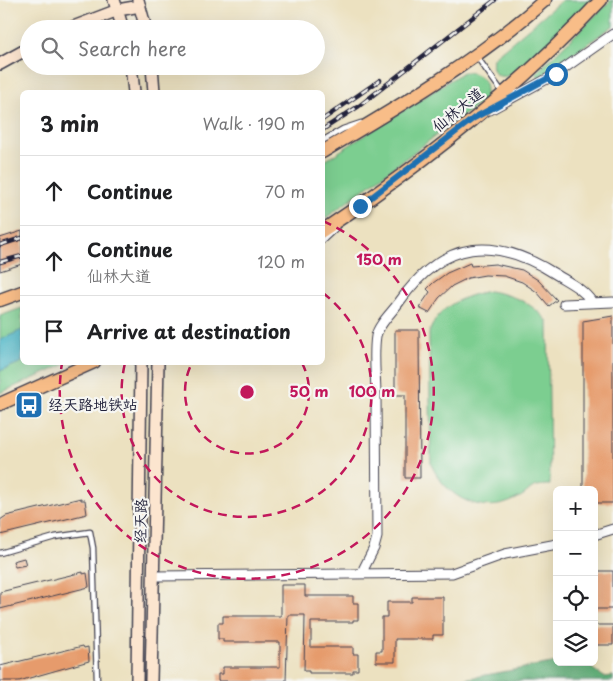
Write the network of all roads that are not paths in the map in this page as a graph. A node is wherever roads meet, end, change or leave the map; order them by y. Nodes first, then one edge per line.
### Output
1 (546, 0) edge
2 (602, 0) edge
3 (139, 3) edge
4 (116, 5) edge
5 (86, 20) edge
6 (120, 20) edge
7 (144, 20) edge
8 (613, 34) edge
9 (20, 53) edge
10 (476, 56) junction
11 (0, 64) edge
12 (132, 75) edge
13 (153, 75) edge
14 (134, 90) edge
15 (154, 90) edge
16 (504, 94) junction
17 (386, 115) junction
18 (474, 118) junction
19 (325, 139) edge
20 (325, 150) edge
21 (360, 206) junction
22 (325, 229) edge
23 (325, 238) edge
24 (20, 293) edge
25 (0, 300) edge
26 (592, 302) junction
27 (613, 302) edge
28 (564, 304) dead end
29 (87, 365) edge
30 (141, 365) edge
31 (158, 365) edge
32 (0, 404) edge
33 (613, 529) edge
34 (598, 534) edge
35 (553, 545) edge
36 (0, 553) edge
37 (361, 574) junction
38 (155, 576) junction
39 (97, 681) edge
40 (137, 681) edge
41 (151, 681) edge

1 - 10 main road
2 - 16 main road, 仙林大道
3 - 4 main road
3 - 7 main road
4 - 5 main road
4 - 6 main road
8 - 18 street
9 - 11 main road
10 - 16 lane
10 - 17 main road
12 - 14 main road
13 - 15 main road
16 - 18 main road, 仙林大道
17 - 19 lane
17 - 20 main road
18 - 21 main road, 仙林大道
21 - 22 main road, 仙林大道
21 - 23 lane
24 - 25 main road
26 - 27 street
26 - 28 street
26 - 37 street
29 - 32 main road
30 - 40 main road, 经天路
31 - 38 main road, 经天路
33 - 34 street
35 - 37 street
36 - 39 lane
37 - 38 street
38 - 41 main road, 经天路

